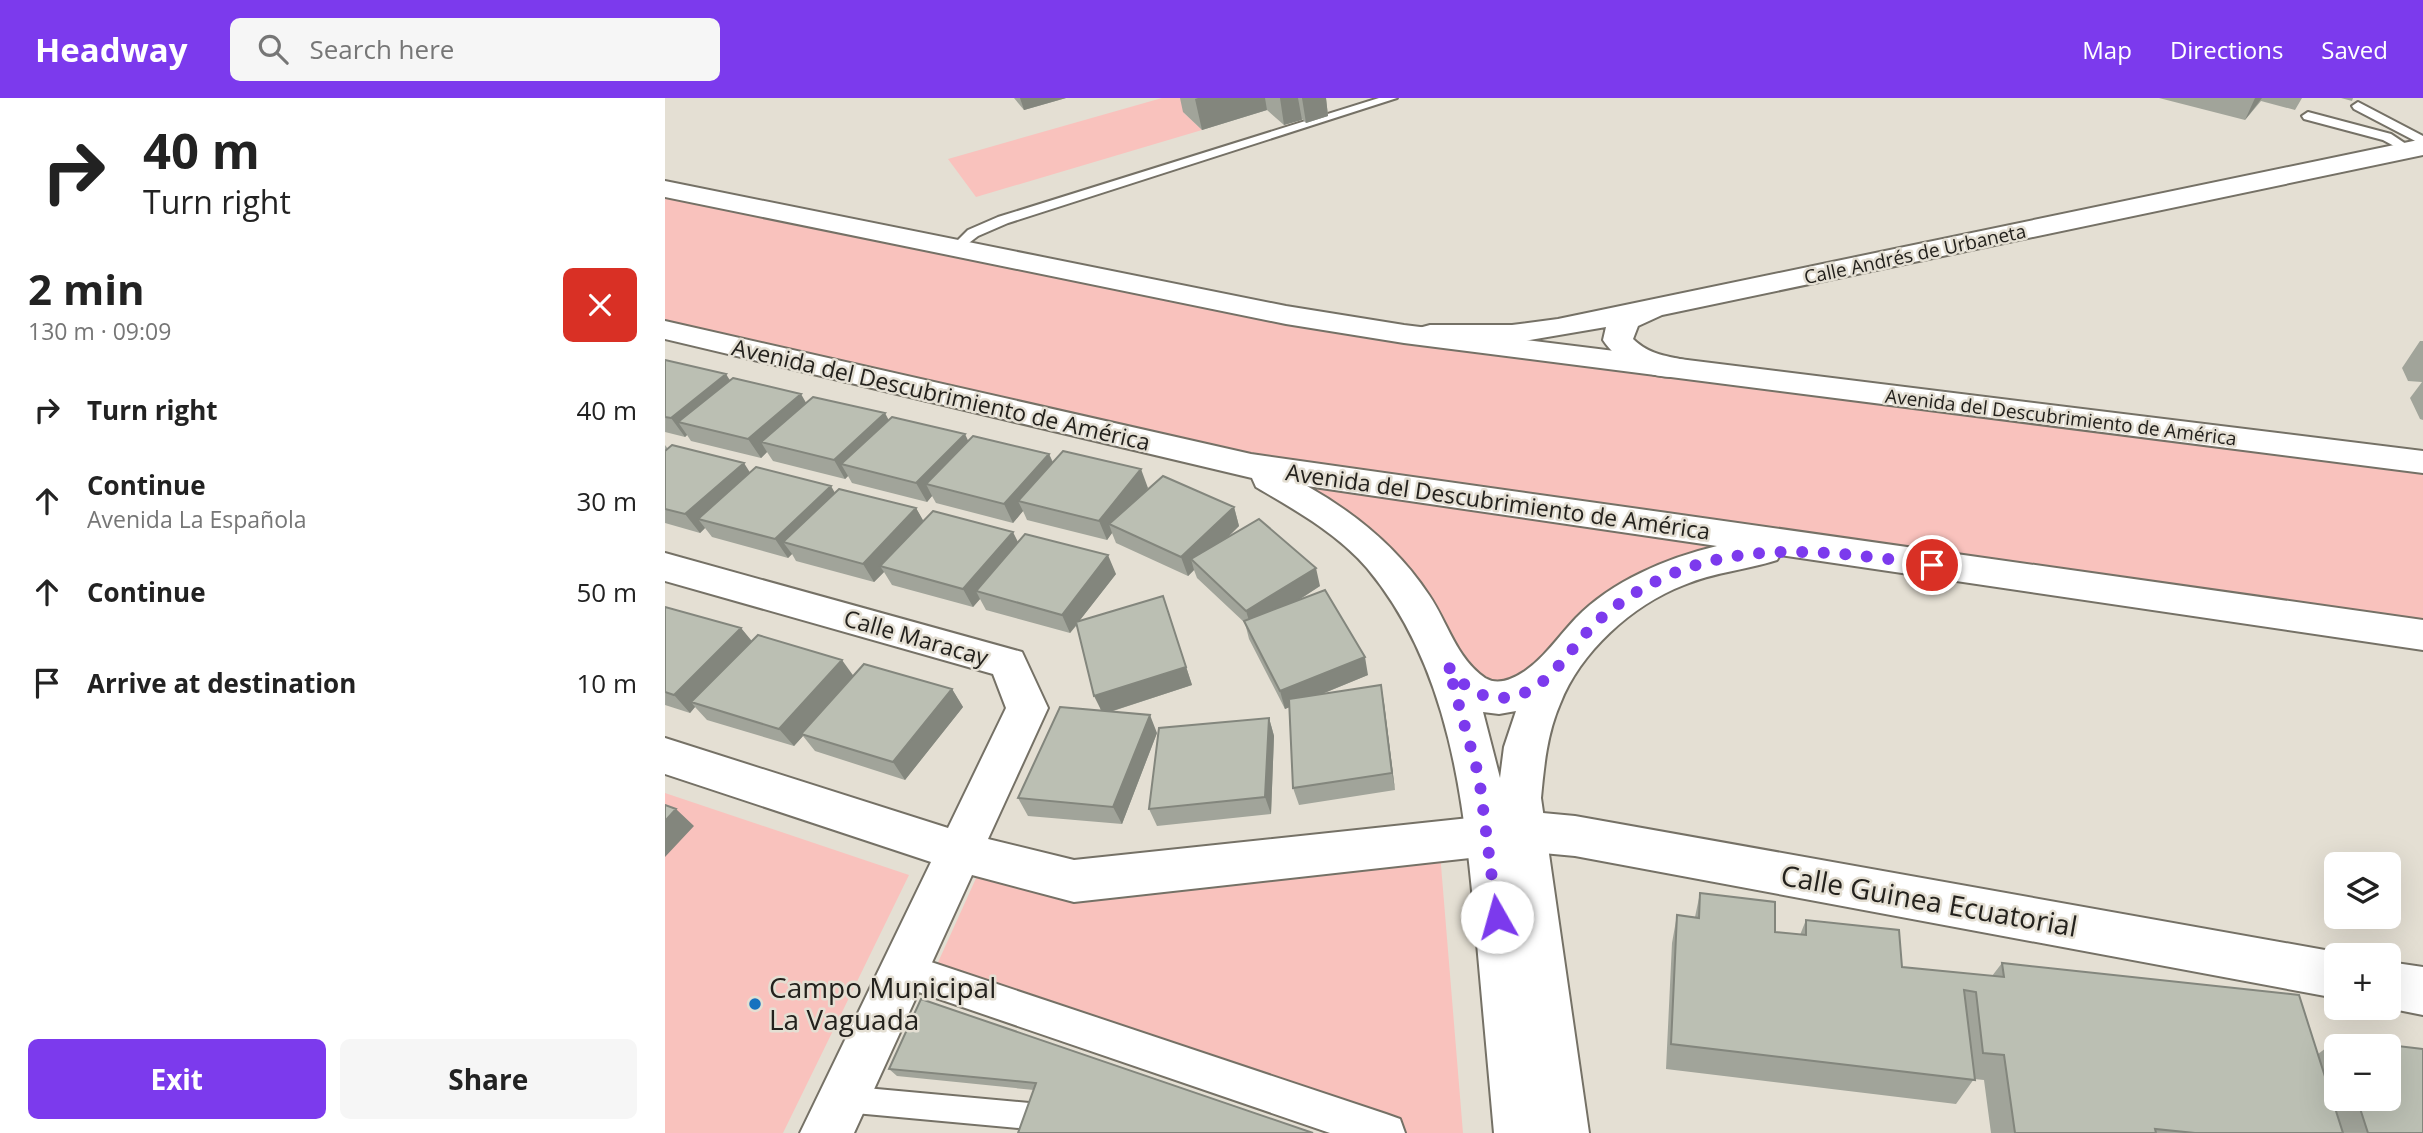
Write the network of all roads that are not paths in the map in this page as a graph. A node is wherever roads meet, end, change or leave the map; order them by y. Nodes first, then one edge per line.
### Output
1 (1391, 98) edge
2 (2358, 106) dead end
3 (2308, 116) dead end
4 (2418, 146) edge
5 (665, 189) edge
6 (957, 248) junction
7 (1656, 308) junction
8 (665, 330) edge
9 (1404, 334) junction
10 (1684, 369) junction
11 (1201, 455) junction
12 (2423, 462) edge
13 (1850, 553) junction
14 (665, 567) edge
15 (2423, 635) edge
16 (1448, 666) junction
17 (1556, 667) junction
18 (665, 756) edge
19 (1505, 834) junction
20 (960, 852) junction
21 (904, 970) junction
22 (2324, 973) edge
23 (2401, 987) edge
24 (2423, 991) edge
25 (835, 1116) edge
26 (1077, 1120) edge
27 (1386, 1133) edge
28 (1521, 1133) edge
29 (1562, 1133) edge

1 - 6 lane
2 - 4 lane
3 - 4 lane
4 - 7 street, Calle Andrés de Urbaneta
5 - 6 street, Avenida del Descubrimiento de América
6 - 9 street, Avenida del Descubrimiento de América
7 - 9 street, Calle Andrés de Urbaneta
7 - 10 street
8 - 11 street, Avenida del Descubrimiento de América
9 - 10 street, Avenida del Descubrimiento de América
10 - 12 street, Avenida del Descubrimiento de América
11 - 13 street, Avenida del Descubrimiento de América
11 - 16 street
13 - 15 street, Avenida del Descubrimiento de América
13 - 17 street
14 - 20 street, Calle Maracay
16 - 17 street
16 - 19 street
17 - 19 street
18 - 20 street
19 - 20 street
19 - 22 street, Calle Guinea Ecuatorial
19 - 28 street
19 - 29 street
20 - 21 street, Calle Maracay
21 - 25 street, Calle Maracay
21 - 27 street
23 - 24 street
25 - 26 lane

